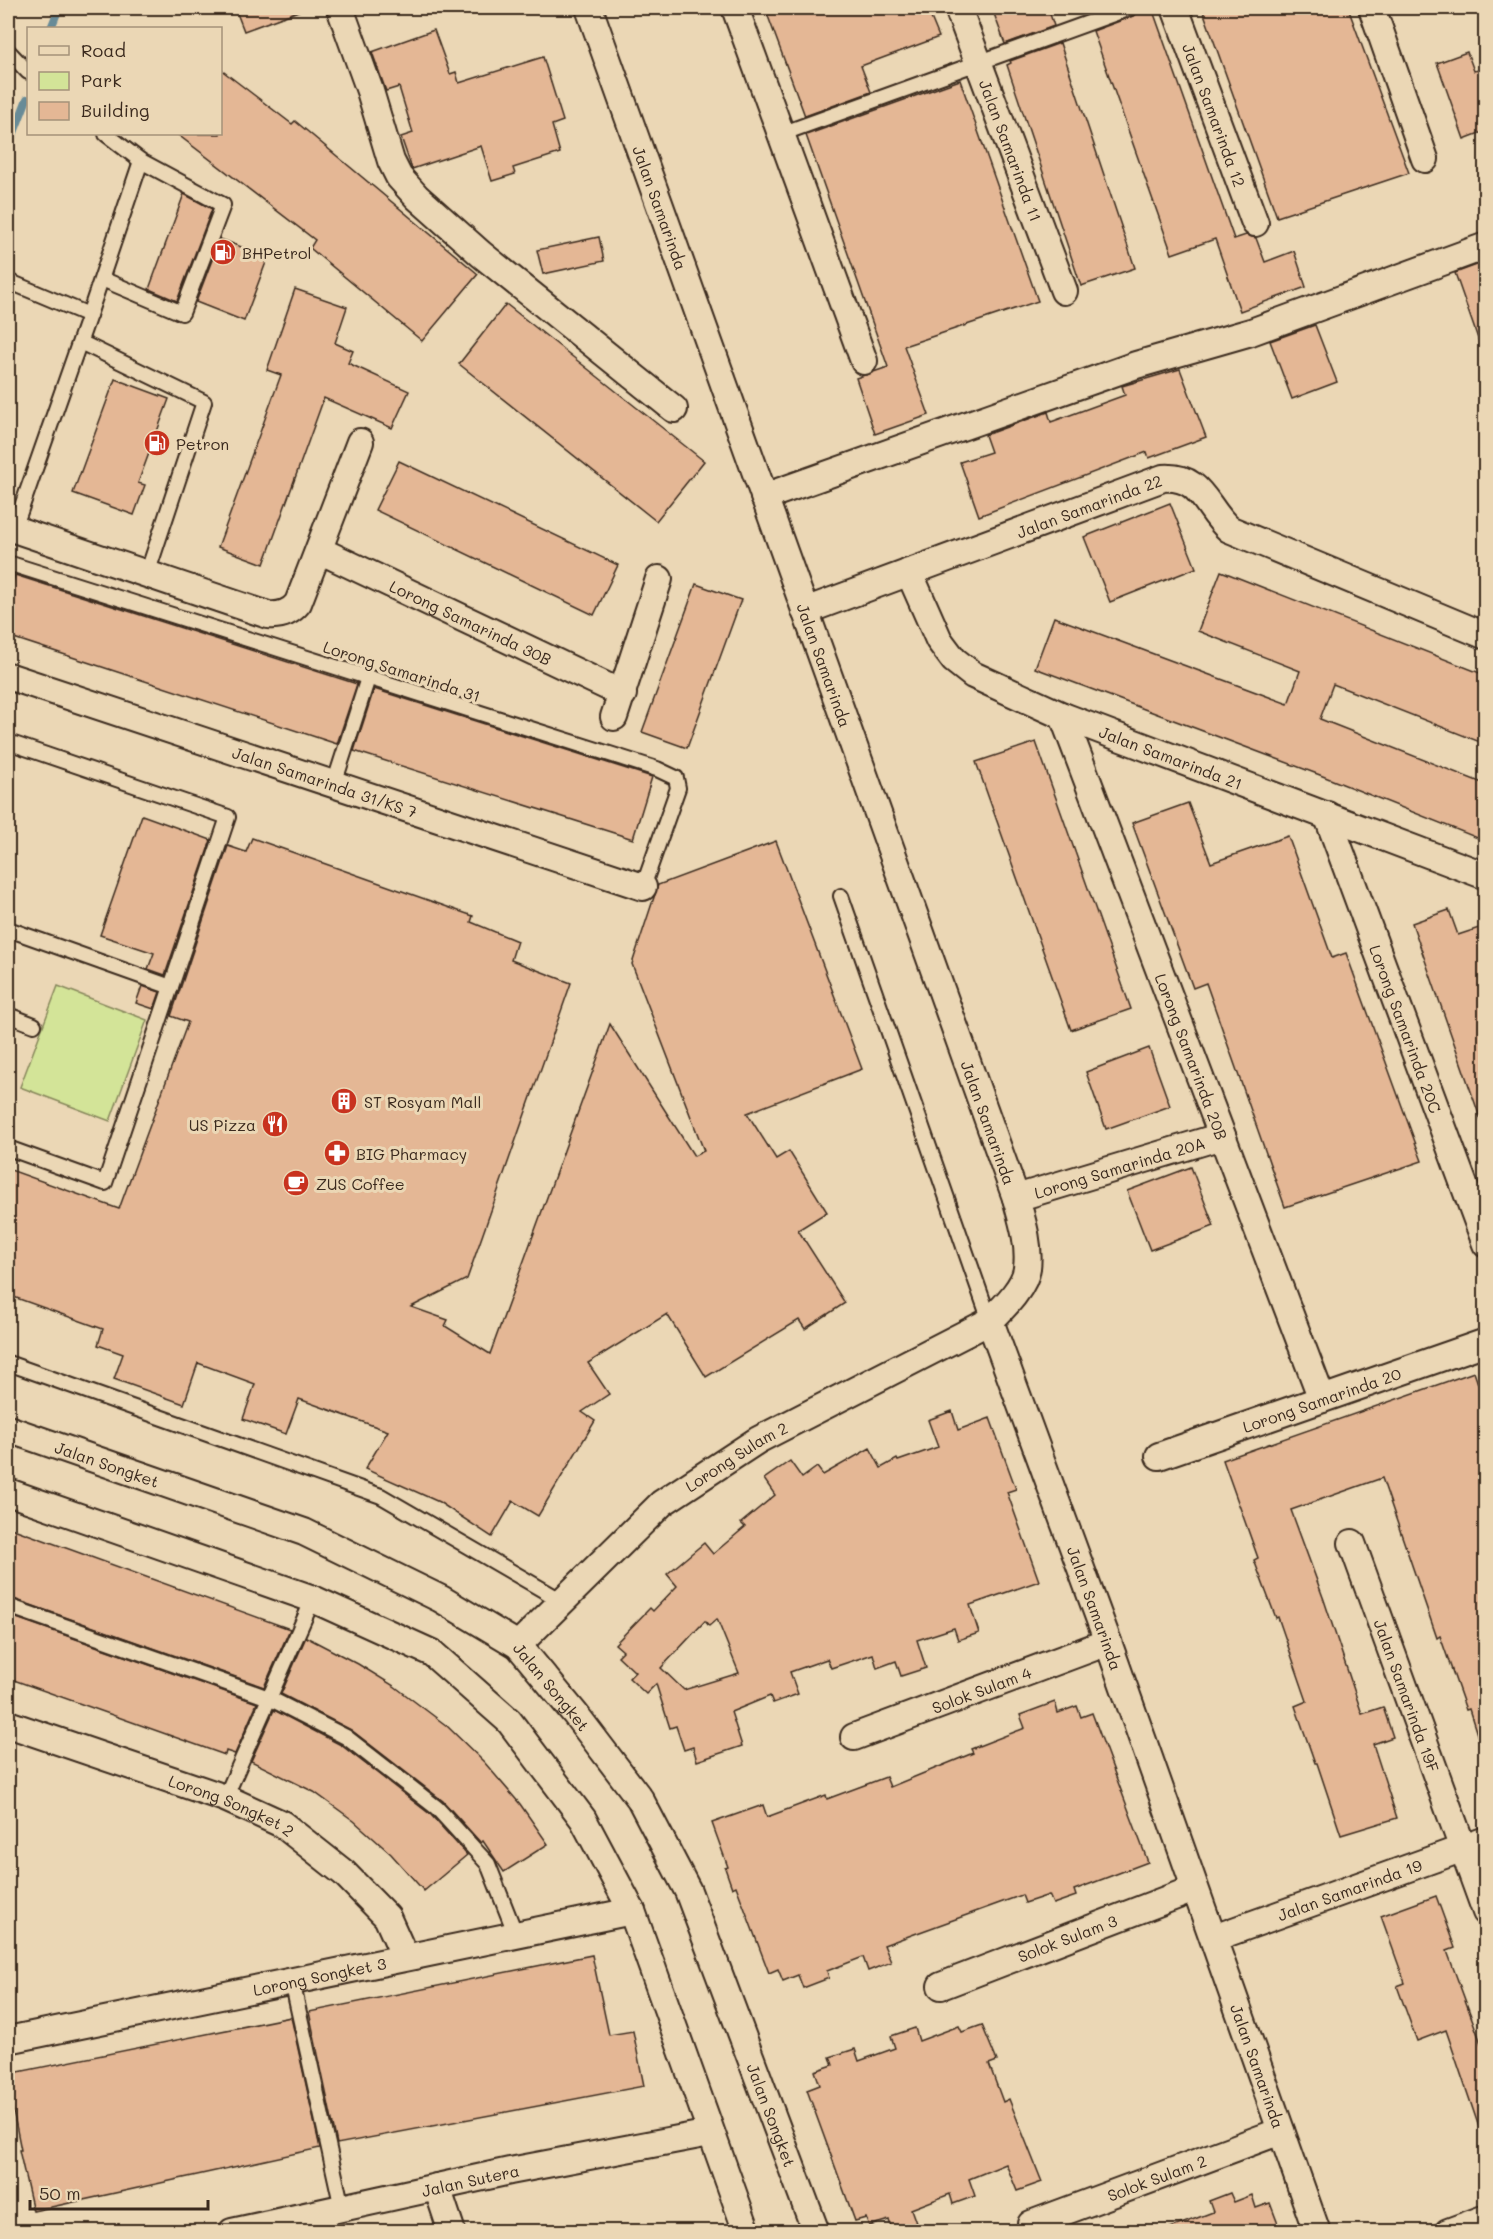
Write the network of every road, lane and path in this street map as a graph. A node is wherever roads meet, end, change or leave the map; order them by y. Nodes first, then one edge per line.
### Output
1 (340, 8) edge
2 (589, 8) edge
3 (735, 8) edge
4 (958, 8) edge
5 (1130, 8) edge
6 (1175, 8) edge
7 (1378, 9) edge
8 (8, 51) edge
9 (979, 63) junction
10 (27, 71) edge
11 (781, 134) junction
12 (107, 135) edge
13 (1425, 159) dead end
14 (141, 161) junction
15 (1255, 223) dead end
16 (1485, 246) edge
17 (102, 279) junction
18 (8, 281) edge
19 (1064, 291) dead end
20 (89, 315) junction
21 (80, 342) junction
22 (864, 361) dead end
23 (674, 409) dead end
24 (360, 442) dead end
25 (780, 491) junction
26 (11, 528) edge
27 (319, 550) junction
28 (8, 563) edge
29 (909, 572) junction
30 (147, 574) junction
31 (659, 579) dead end
32 (805, 610) junction
33 (1485, 636) edge
34 (8, 676) edge
35 (368, 678) junction
36 (1063, 716) junction
37 (8, 742) edge
38 (334, 784) junction
39 (1327, 815) junction
40 (1485, 876) edge
41 (643, 887) joint
42 (841, 896) dead end
43 (8, 929) edge
44 (171, 987) junction
45 (8, 1015) edge
46 (34, 1024) dead end
47 (1222, 1136) junction
48 (8, 1148) edge
49 (1016, 1198) junction
50 (1485, 1244) edge
51 (990, 1321) junction
52 (1485, 1342) edge
53 (8, 1363) edge
54 (1322, 1399) junction
55 (8, 1429) edge
56 (1159, 1456) dead end
57 (8, 1492) edge
58 (1352, 1543) dead end
59 (313, 1599) junction
60 (562, 1601) junction
61 (8, 1606) edge
62 (1108, 1642) junction
63 (518, 1645) junction
64 (269, 1698) junction
65 (8, 1724) edge
66 (854, 1737) dead end
67 (225, 1798) junction
68 (1474, 1844) edge
69 (1194, 1889) junction
70 (632, 1911) junction
71 (1485, 1912) edge
72 (516, 1935) junction
73 (1214, 1938) junction
74 (405, 1957) junction
75 (292, 1981) junction
76 (941, 1986) dead end
77 (8, 2040) edge
78 (1281, 2131) junction
79 (710, 2133) junction
80 (437, 2187) junction
81 (342, 2208) junction
82 (1485, 2218) edge
83 (1031, 2224) dead end
84 (232, 2232) edge
85 (452, 2232) edge
86 (747, 2232) edge
87 (816, 2232) edge
88 (1317, 2232) edge
89 (1448, 2232) edge

1 - 23 street
2 - 25 street, Jalan Samarinda
3 - 11 street
4 - 9 street, Jalan Samarinda 11
5 - 9 lane
6 - 15 street, Jalan Samarinda 12
7 - 13 street
8 - 10 lane
9 - 11 lane
9 - 19 street, Jalan Samarinda 11
11 - 22 street
12 - 14 lane
14 - 17 lane
14 - 17 lane
16 - 25 street
17 - 20 lane
18 - 20 lane
20 - 21 lane
21 - 26 lane
21 - 30 lane
24 - 27 street
25 - 32 street, Jalan Samarinda
26 - 30 street
27 - 30 street
27 - 31 street, Lorong Samarinda 30B
28 - 35 lane, Lorong Samarinda 31
29 - 32 street, Jalan Samarinda 22
29 - 33 street, Jalan Samarinda 22
29 - 36 street, Jalan Samarinda 21
32 - 49 street, Jalan Samarinda
34 - 38 street, Jalan Samarinda 31/KS 7
35 - 38 lane
35 - 41 lane, Lorong Samarinda 31
36 - 39 street, Jalan Samarinda 21
36 - 47 street, Lorong Samarinda 20B
37 - 44 lane
38 - 41 street, Jalan Samarinda 31/KS 7
39 - 40 street, Jalan Samarinda 21
39 - 50 street, Lorong Samarinda 20C
42 - 51 lane
43 - 44 lane
44 - 48 lane
45 - 46 lane
47 - 49 street, Lorong Samarinda 20A
47 - 54 street, Lorong Samarinda 20B
49 - 51 street, Jalan Samarinda
51 - 60 street, Lorong Sulam 2
51 - 62 street, Jalan Samarinda
52 - 54 street, Lorong Samarinda 20
53 - 60 lane
54 - 56 street, Lorong Samarinda 20
55 - 63 street, Jalan Songket
57 - 59 street
58 - 68 street, Jalan Samarinda 19F
59 - 64 lane
59 - 70 street
60 - 63 street, Lorong Sulam 2
61 - 64 lane
62 - 66 street, Solok Sulam 4
62 - 69 street, Jalan Samarinda
63 - 87 street, Jalan Songket
64 - 67 lane
64 - 72 lane
65 - 67 street, Lorong Songket 2
67 - 74 street, Lorong Songket 2
68 - 71 street, Jalan Samarinda 19F
68 - 73 street, Jalan Samarinda 19
69 - 73 street, Jalan Samarinda
69 - 76 street, Solok Sulam 3
70 - 72 street, Lorong Songket 3
70 - 79 street
72 - 74 street, Lorong Songket 3
73 - 78 street, Jalan Samarinda
74 - 75 street, Lorong Songket 3
75 - 77 street, Lorong Songket 3
75 - 81 lane
78 - 83 street, Solok Sulam 2
78 - 88 street, Jalan Samarinda
79 - 80 street, Jalan Sutera
79 - 86 street
80 - 81 street, Jalan Sutera
80 - 85 street
81 - 84 street, Jalan Sutera
82 - 89 street

